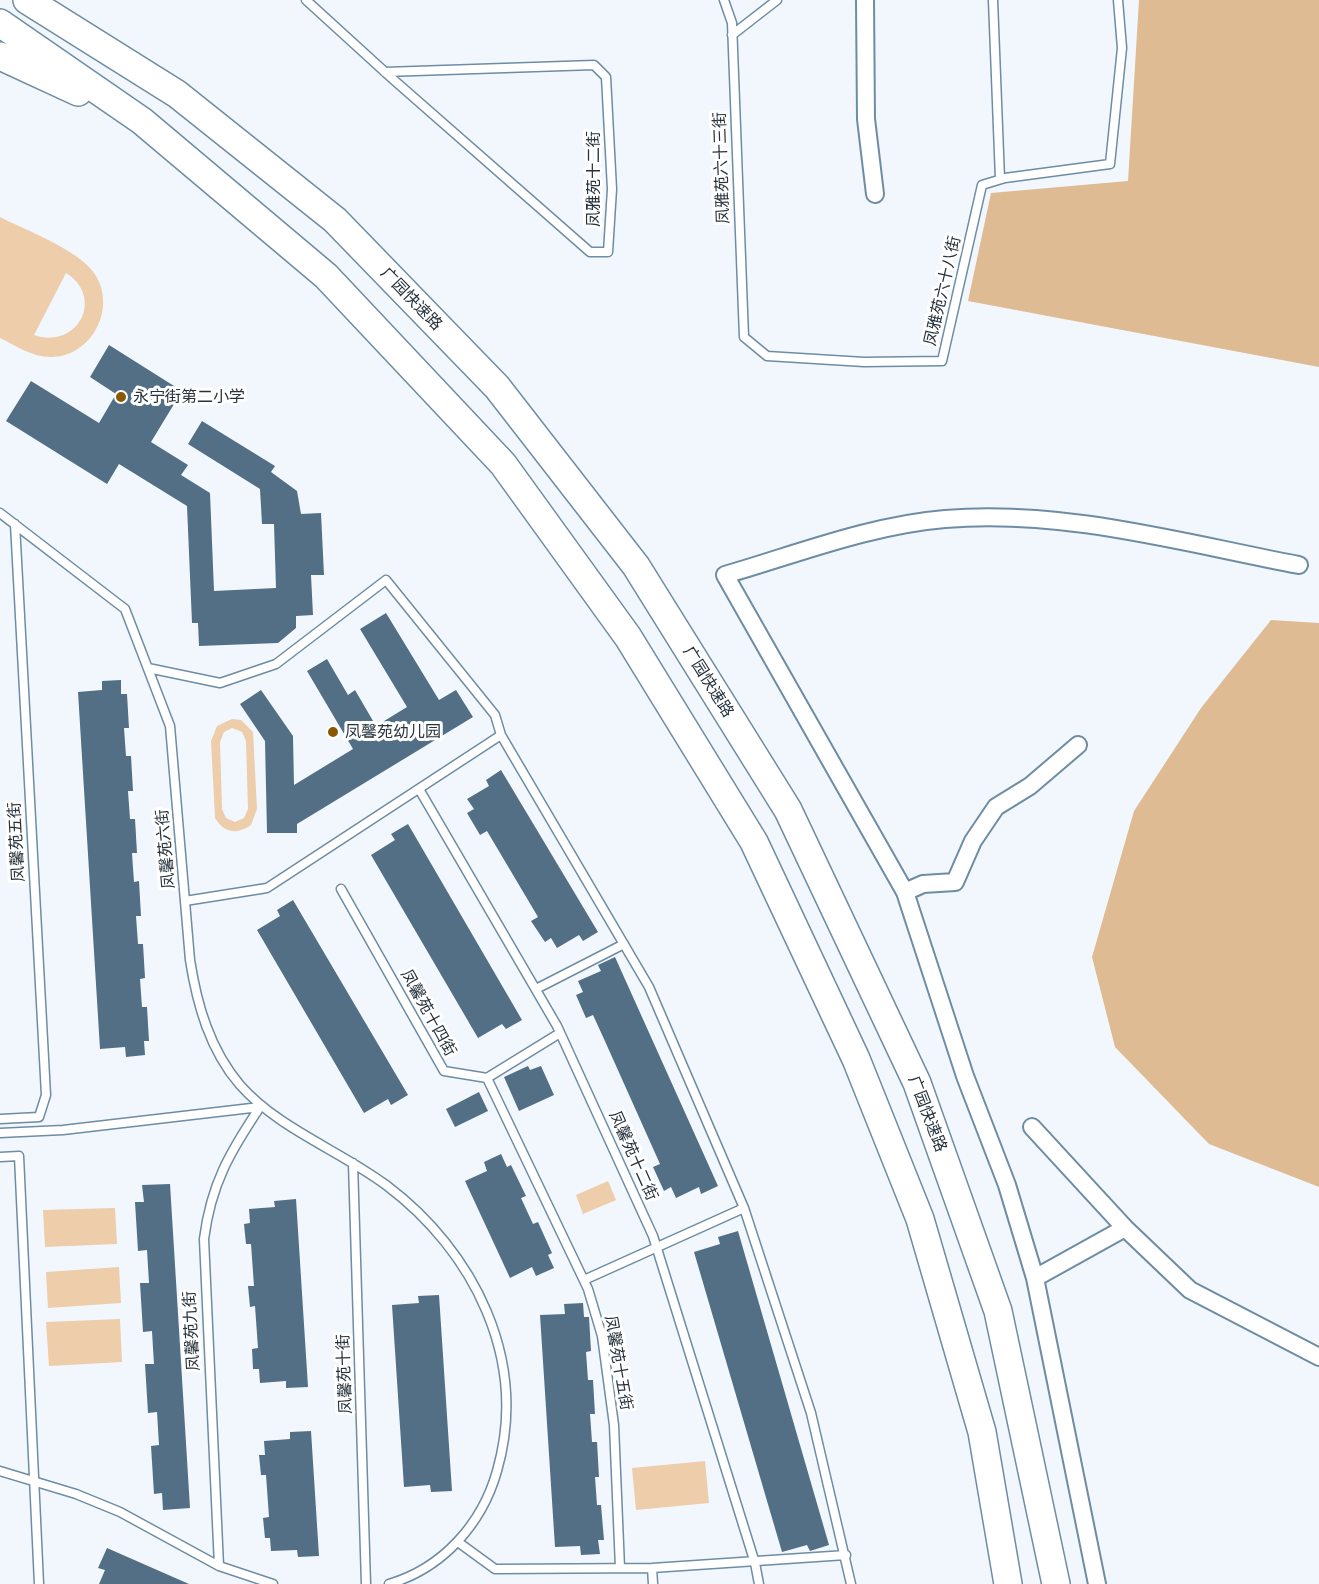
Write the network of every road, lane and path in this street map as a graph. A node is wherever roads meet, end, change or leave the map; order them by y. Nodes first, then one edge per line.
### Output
1 (27, 0) edge
2 (50, 0) edge
3 (306, 0) edge
4 (724, 0) edge
5 (777, 0) edge
6 (865, 0) edge
7 (993, 0) edge
8 (1118, 0) edge
9 (0, 23) edge
10 (732, 35) junction
11 (0, 56) edge
12 (385, 72) junction
13 (177, 94) junction
14 (142, 121) junction
15 (1000, 179) junction
16 (875, 194) dead end
17 (744, 337) joint
18 (0, 513) edge
19 (15, 524) junction
20 (1299, 565) dead end
21 (148, 668) junction
22 (501, 735) junction
23 (1078, 745) dead end
24 (419, 789) junction
25 (341, 889) dead end
26 (905, 891) junction
27 (185, 901) junction
28 (624, 944) junction
29 (536, 989) junction
30 (560, 1033) junction
31 (487, 1078) junction
32 (260, 1107) junction
33 (0, 1119) edge
34 (1032, 1127) dead end
35 (0, 1133) edge
36 (0, 1157) edge
37 (353, 1163) junction
38 (744, 1208) junction
39 (1125, 1228) junction
40 (657, 1248) junction
41 (1035, 1278) junction
42 (584, 1281) junction
43 (1319, 1357) edge
44 (0, 1471) edge
45 (34, 1481) junction
46 (458, 1542) junction
47 (846, 1555) junction
48 (755, 1563) junction
49 (219, 1566) junction
50 (620, 1568) junction
51 (652, 1568) junction
52 (1056, 1578) edge
53 (39, 1584) edge
54 (273, 1584) edge
55 (366, 1584) edge
56 (389, 1584) edge
57 (653, 1584) edge
58 (759, 1584) edge
59 (851, 1584) edge
60 (1008, 1584) edge
61 (1097, 1584) edge

1 - 13 highway, 广园快速路
2 - 13 highway
3 - 12 lane, 凤雅苑十二街
4 - 10 lane, 凤雅苑六十三街
5 - 10 lane
6 - 16 street
7 - 15 lane
8 - 15 lane
9 - 14 highway
10 - 17 lane, 凤雅苑六十三街
11 - 14 highway
12 - 12 lane, 凤雅苑十二街
13 - 52 highway, 广园快速路
14 - 60 highway
15 - 17 lane, 凤雅苑六十八街
18 - 19 lane, 凤馨苑六街
19 - 21 lane, 凤馨苑六街
19 - 33 lane, 凤馨苑五街
20 - 26 street
21 - 22 lane
21 - 27 lane, 凤馨苑六街
22 - 24 lane
22 - 28 lane
23 - 26 street
24 - 27 lane
24 - 29 lane, 凤馨苑十二街
25 - 31 lane, 凤馨苑十四街
26 - 41 street
27 - 32 lane, 凤馨苑六街
28 - 29 lane
28 - 38 lane
29 - 30 lane, 凤馨苑十二街
30 - 31 lane
30 - 40 lane, 凤馨苑十二街
31 - 42 lane, 凤馨苑十五街
32 - 35 lane
32 - 37 lane, 凤馨苑六街
32 - 49 lane, 凤馨苑九街
34 - 39 street
36 - 45 lane
37 - 46 lane, 凤馨苑六街
37 - 55 lane, 凤馨苑十街
38 - 40 lane
38 - 47 lane
39 - 41 street
39 - 43 street
40 - 42 lane
40 - 48 lane, 凤馨苑十二街
41 - 61 street
42 - 50 lane, 凤馨苑十五街
44 - 45 lane
45 - 49 lane
45 - 53 lane
46 - 50 lane
46 - 56 lane, 凤馨苑六街
47 - 48 lane
47 - 59 lane
48 - 51 lane
48 - 58 lane, 凤馨苑十二街
49 - 54 lane
50 - 51 lane
51 - 57 lane

